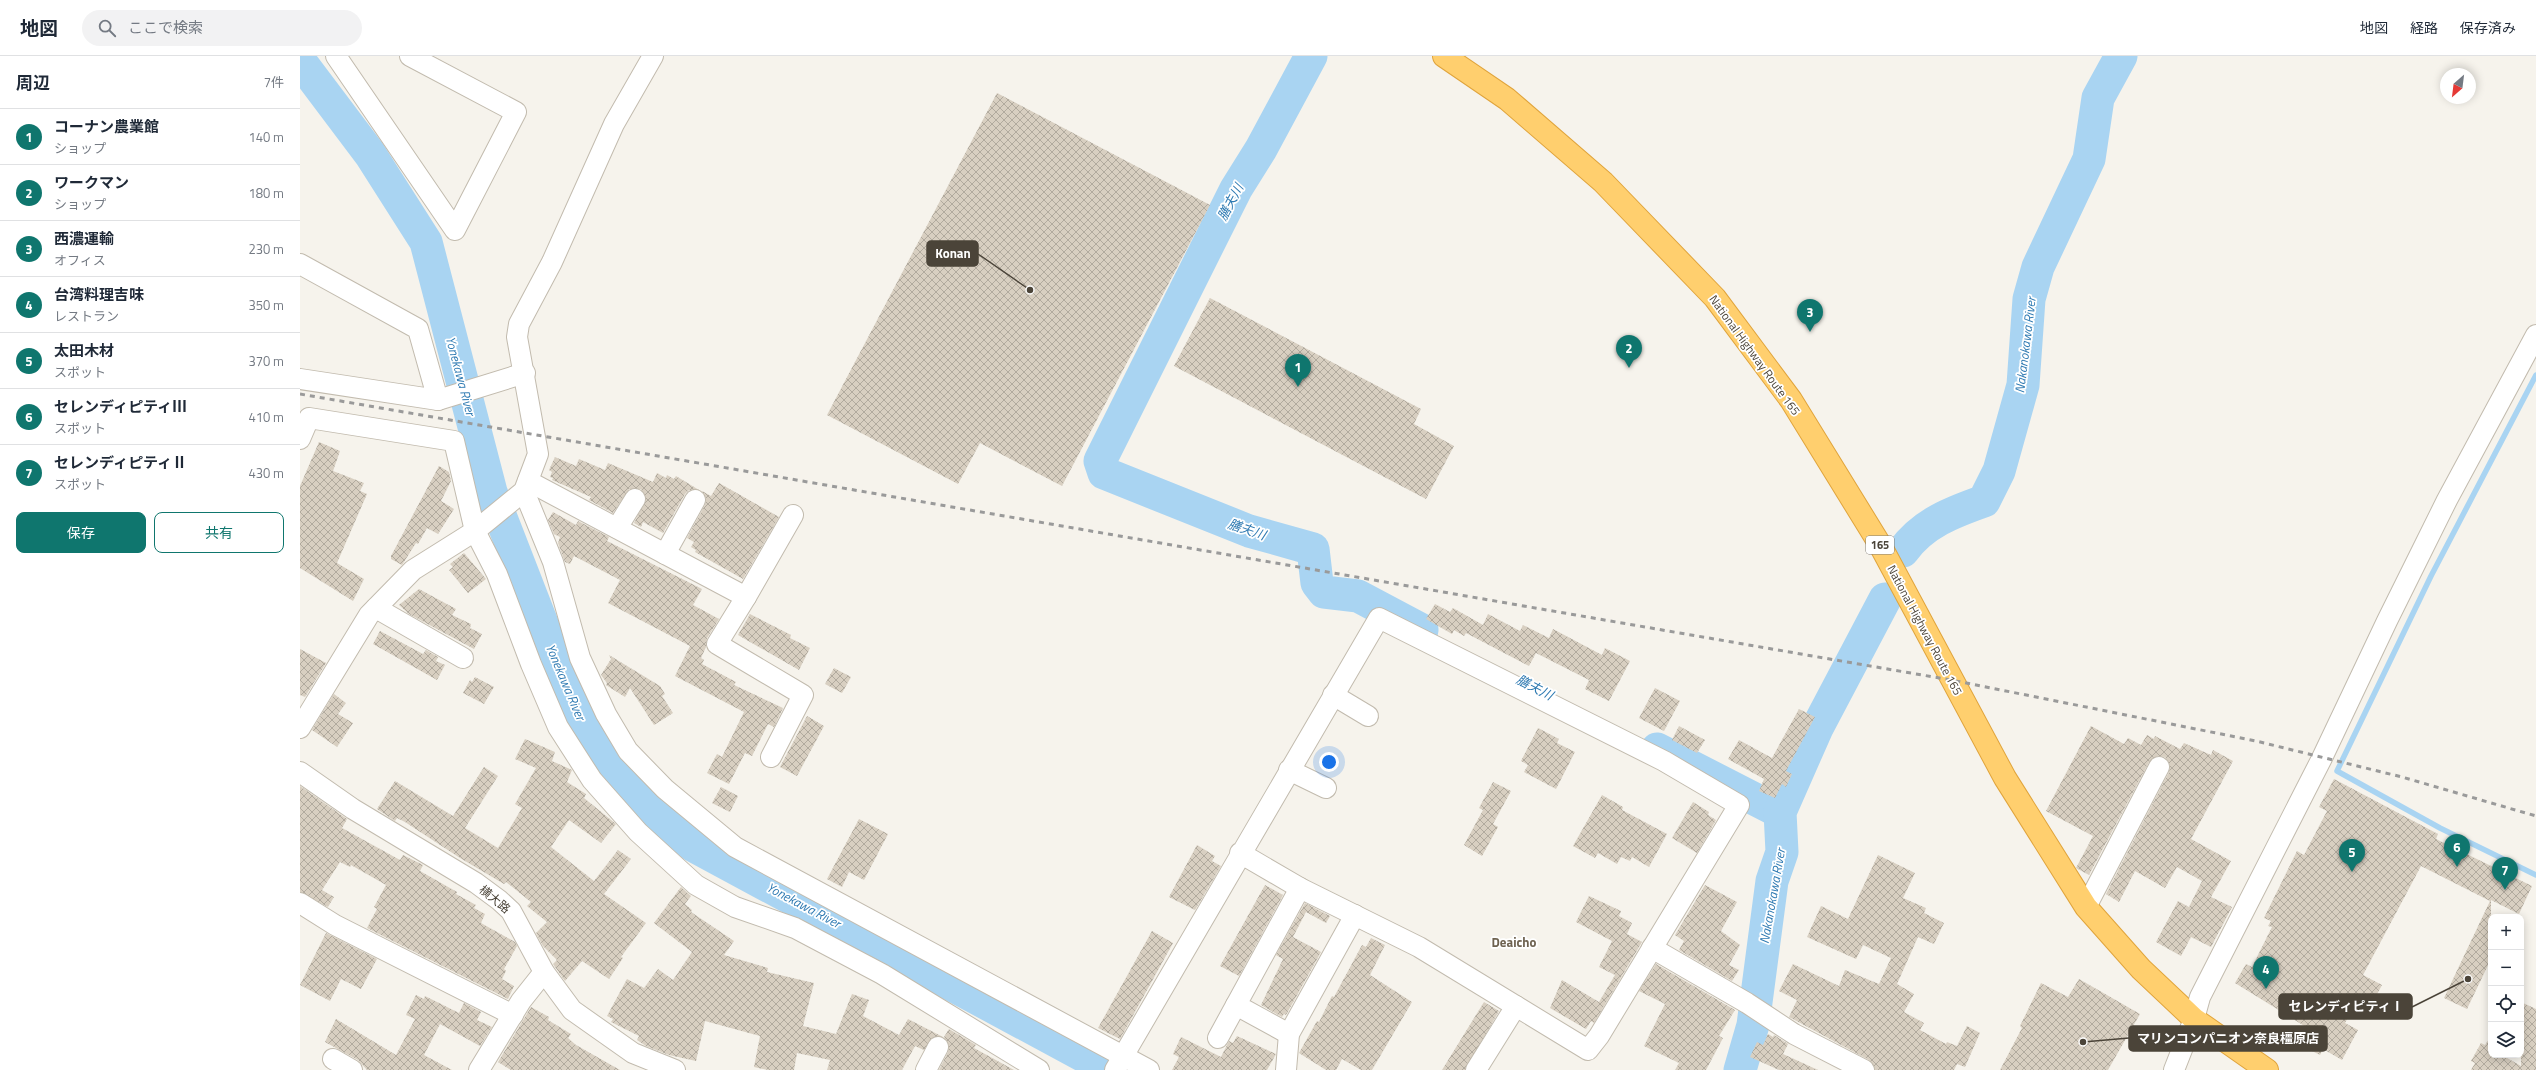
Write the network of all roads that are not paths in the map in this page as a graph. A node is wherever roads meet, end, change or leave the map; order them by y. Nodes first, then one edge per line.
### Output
1 (336, 56) edge
2 (410, 56) edge
3 (653, 56) edge
4 (1444, 56) edge
5 (300, 264) edge
6 (2536, 335) edge
7 (525, 373) junction
8 (300, 379) edge
9 (442, 399) junction
10 (300, 439) edge
11 (524, 489) junction
12 (635, 499) dead end
13 (695, 500) dead end
14 (794, 514) dead end
15 (478, 528) junction
16 (618, 528) junction
17 (665, 554) junction
18 (746, 596) junction
19 (376, 608) junction
20 (463, 658) dead end
21 (1334, 695) junction
22 (1368, 716) dead end
23 (300, 728) edge
24 (771, 757) dead end
25 (2159, 767) dead end
26 (1289, 770) junction
27 (301, 774) edge
28 (1326, 788) dead end
29 (1240, 853) junction
30 (1300, 888) junction
31 (300, 903) edge
32 (2086, 907) junction
33 (1355, 915) junction
34 (1652, 948) junction
35 (544, 972) junction
36 (1236, 1005) junction
37 (1516, 1006) junction
38 (513, 1015) junction
39 (2194, 1019) junction
40 (1289, 1034) junction
41 (1218, 1038) dead end
42 (938, 1048) dead end
43 (333, 1059) dead end
44 (1119, 1062) edge
45 (352, 1070) edge
46 (479, 1070) edge
47 (675, 1070) edge
48 (926, 1070) edge
49 (1039, 1070) edge
50 (1149, 1070) edge
51 (1286, 1070) edge
52 (1476, 1070) edge
53 (1864, 1070) edge
54 (2174, 1070) edge
55 (2267, 1070) edge

1 - 2 street
3 - 7 street
4 - 32 highway, National Highway Route 165 / 165
5 - 9 street
6 - 39 street
7 - 9 street
7 - 11 street
8 - 9 street
10 - 15 street
11 - 15 street
11 - 16 street
11 - 44 street
12 - 16 street
13 - 17 street
14 - 18 street
15 - 19 street
15 - 49 street
16 - 17 street
17 - 18 street
18 - 24 street
19 - 20 street
19 - 23 street
21 - 22 street
21 - 26 street
21 - 34 street
25 - 32 street
26 - 28 street
26 - 29 street
27 - 35 street, 横大路
29 - 30 street
29 - 44 street
30 - 33 street
30 - 36 street
31 - 38 street
32 - 39 highway, National Highway Route 165 / 165
33 - 37 street
33 - 40 street
34 - 37 street
34 - 53 street
35 - 38 street
35 - 47 street, 横大路
36 - 40 street
36 - 41 street
37 - 52 street
38 - 46 street
39 - 54 street
39 - 55 highway, National Highway Route 165 / 165
40 - 51 street
42 - 48 street
43 - 45 street
44 - 50 street

